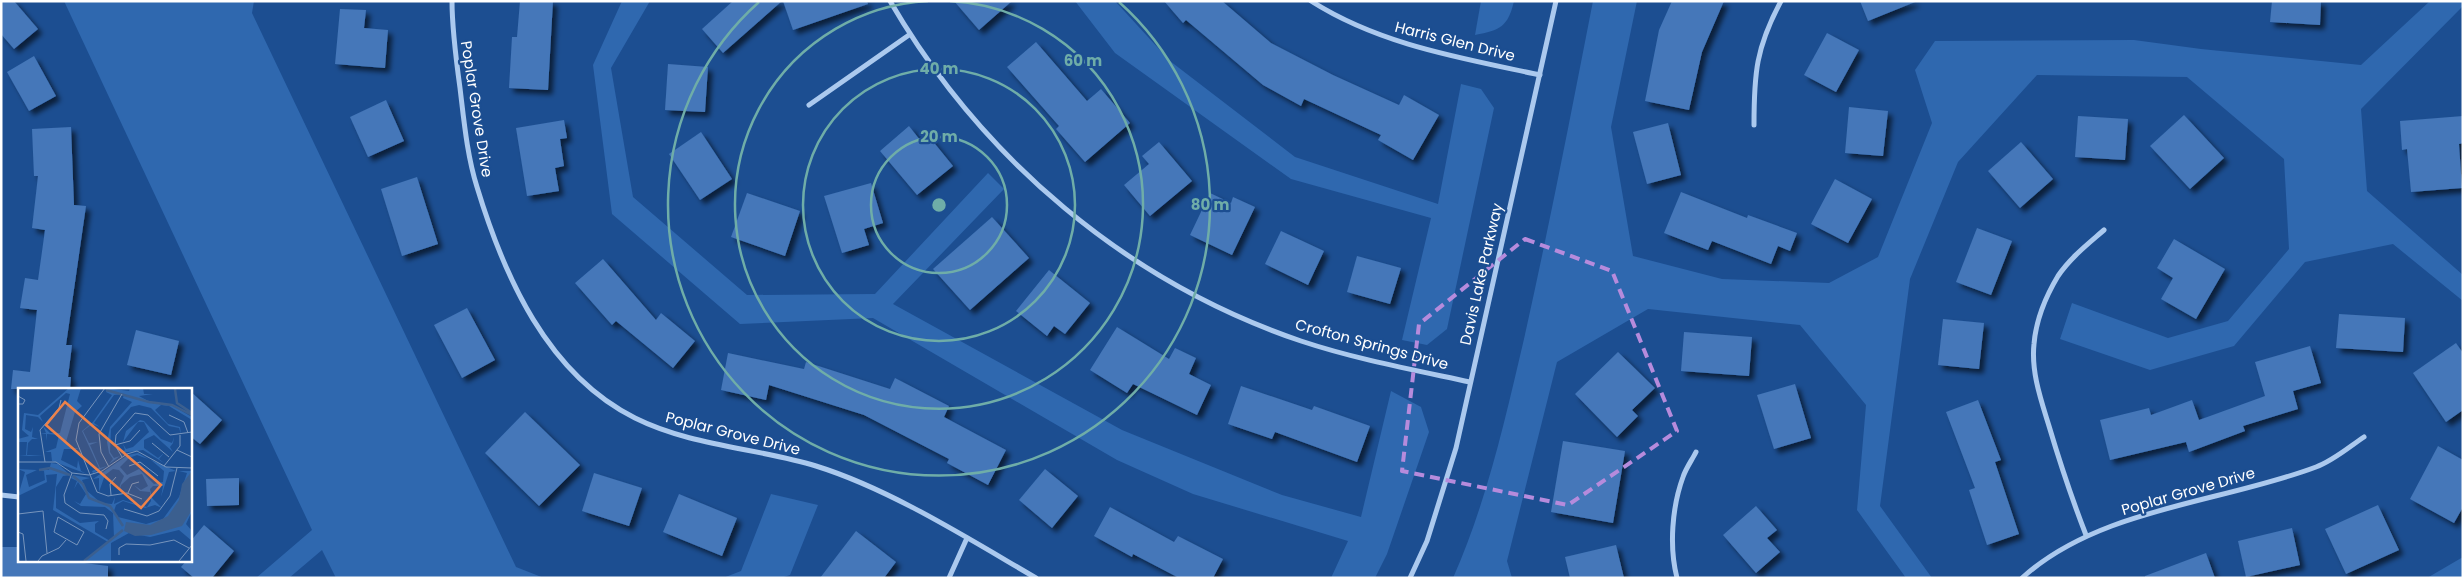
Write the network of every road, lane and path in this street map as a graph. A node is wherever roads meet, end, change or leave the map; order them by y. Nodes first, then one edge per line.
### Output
1 (452, 1) edge
2 (890, 1) edge
3 (1312, 1) edge
4 (1556, 1) edge
5 (1781, 1) edge
6 (909, 35) junction
7 (1540, 75) junction
8 (809, 105) dead end
9 (1754, 124) dead end
10 (2104, 230) dead end
11 (1470, 382) junction
12 (2364, 437) dead end
13 (1696, 452) dead end
14 (1, 495) edge
15 (18, 497) edge
16 (2086, 535) junction
17 (967, 538) junction
18 (949, 578) edge
19 (1036, 578) edge
20 (1410, 578) edge
21 (1677, 578) edge
22 (2022, 578) edge

1 - 17 street, Poplar Grove Drive
2 - 6 street, Crofton Springs Drive
3 - 7 street, Harris Glen Drive
4 - 7 street, Davis Lake Parkway
5 - 9 street
6 - 8 street
6 - 11 street, Crofton Springs Drive
7 - 11 street, Davis Lake Parkway
10 - 16 street
11 - 20 street, Davis Lake Parkway
12 - 16 street, Poplar Grove Drive
13 - 21 street
14 - 15 street
16 - 22 street, Poplar Grove Drive
17 - 18 street
17 - 19 street, Poplar Grove Drive

